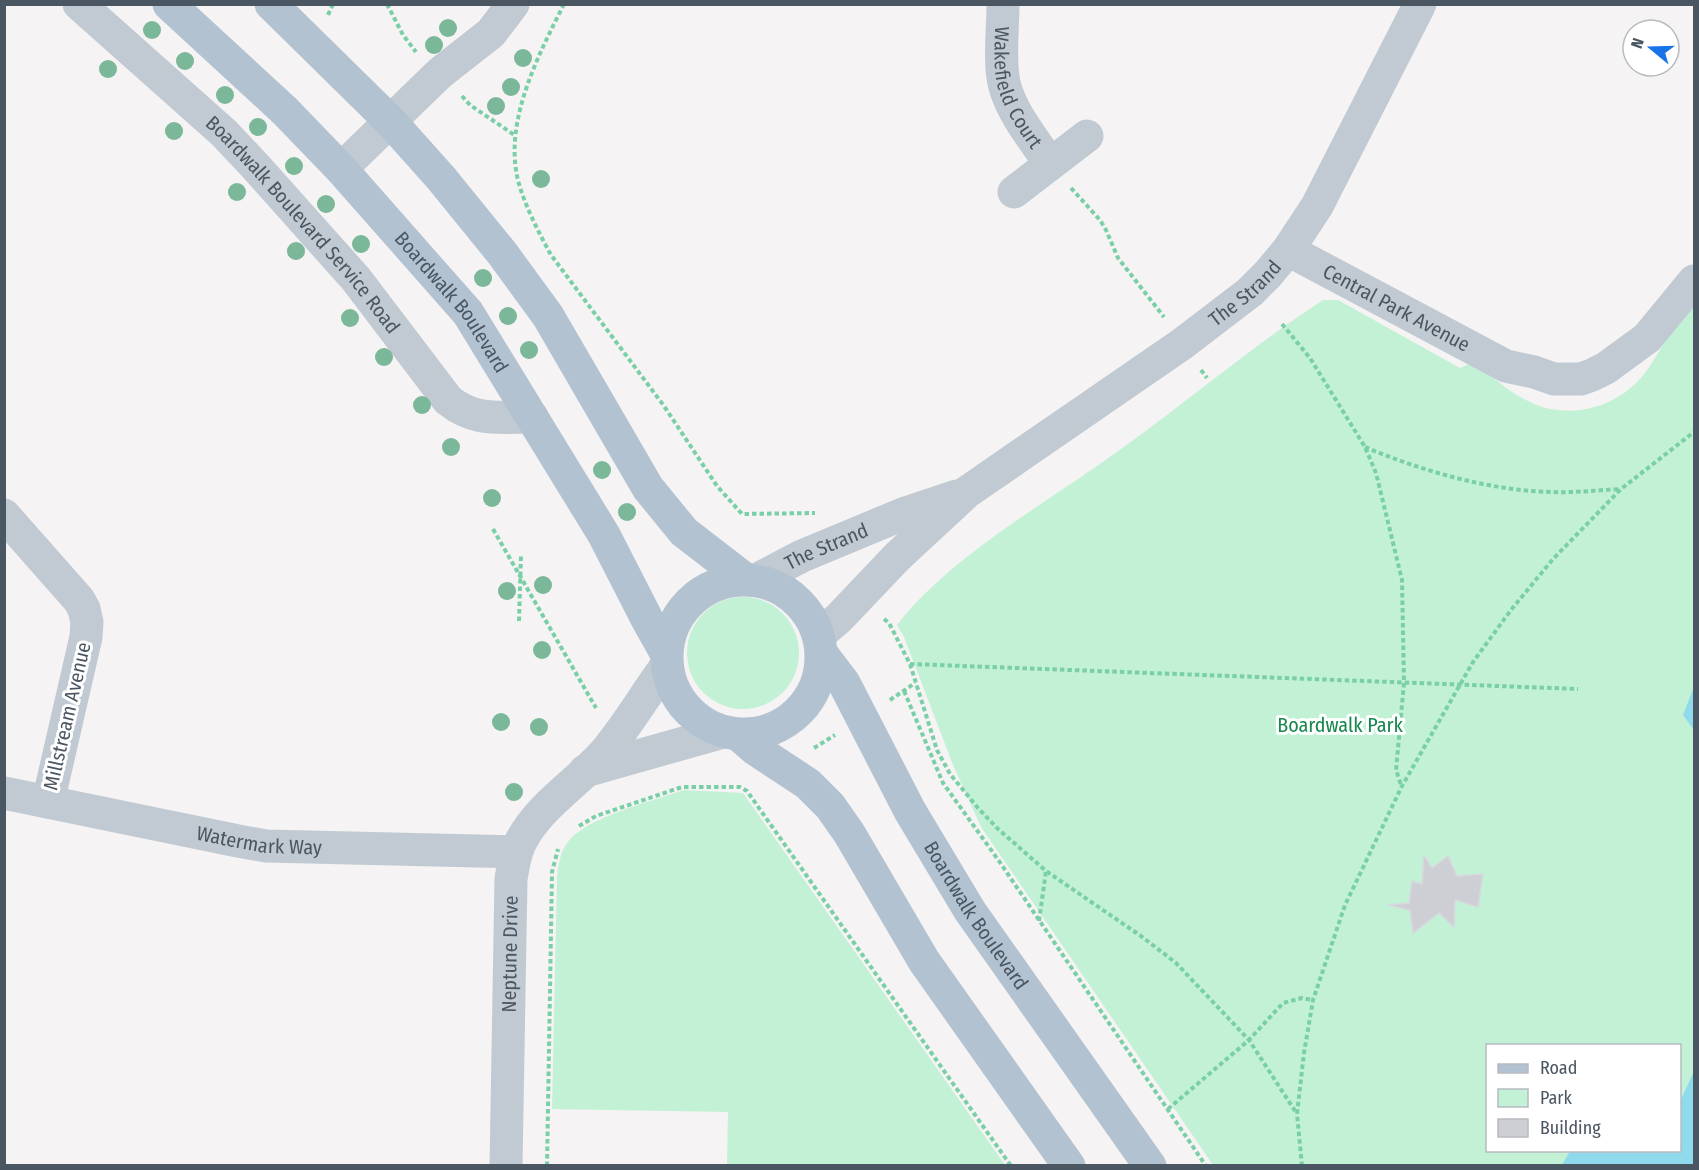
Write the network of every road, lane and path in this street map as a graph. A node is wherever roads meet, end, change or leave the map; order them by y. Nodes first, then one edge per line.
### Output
1 (79, 4) edge
2 (169, 4) edge
3 (271, 4) edge
4 (513, 4) edge
5 (564, 4) edge
6 (1003, 4) edge
7 (1420, 4) edge
8 (391, 122) junction
9 (1087, 136) dead end
10 (341, 169) junction
11 (1032, 178) junction
12 (1288, 250) junction
13 (1695, 282) edge
14 (1282, 324) dead end
15 (1182, 344) junction
16 (1207, 378) dead end
17 (532, 417) junction
18 (1695, 432) edge
19 (1365, 447) junction
20 (1621, 489) junction
21 (967, 492) junction
22 (820, 513) dead end
23 (4, 515) edge
24 (493, 529) dead end
25 (521, 555) dead end
26 (520, 579) junction
27 (750, 580) junction
28 (860, 595) junction
29 (519, 621) dead end
30 (820, 644) junction
31 (667, 659) junction
32 (910, 664) junction
33 (1404, 684) junction
34 (1459, 685) junction
35 (1578, 689) dead end
36 (904, 691) dead end
37 (732, 734) junction
38 (622, 749) junction
39 (1402, 786) junction
40 (4, 793) edge
41 (649, 799) junction
42 (48, 802) junction
43 (574, 830) dead end
44 (560, 845) dead end
45 (516, 852) junction
46 (1046, 871) junction
47 (1039, 922) junction
48 (1313, 1000) junction
49 (1248, 1040) junction
50 (1168, 1110) junction
51 (1297, 1114) junction
52 (506, 1166) edge
53 (547, 1166) edge
54 (1011, 1166) edge
55 (1069, 1166) edge
56 (1150, 1166) edge
57 (1206, 1166) edge
58 (1302, 1166) edge

1 - 17 street, Boardwalk Boulevard Service Road
2 - 10 main road, Boardwalk Boulevard
3 - 8 main road
4 - 8 street
5 - 22 path
6 - 11 street, Wakefield Court
7 - 12 street, The Strand
8 - 10 street
8 - 27 main road
9 - 11 street, Wakefield Court
10 - 17 main road, Boardwalk Boulevard
11 - 15 path
12 - 13 street, Central Park Avenue
12 - 15 street, The Strand
14 - 19 path
15 - 16 path
15 - 21 street, The Strand
17 - 31 main road, Boardwalk Boulevard
18 - 20 path
19 - 20 path
19 - 33 path
20 - 34 path
21 - 27 street, The Strand
21 - 28 street, The Strand
23 - 42 street, Millstream Avenue
24 - 26 path
25 - 26 path
26 - 29 path
26 - 38 path
27 - 30 main road
27 - 31 main road
28 - 30 street, The Strand
28 - 32 path
30 - 37 main road
30 - 56 main road, Boardwalk Boulevard
31 - 37 main road
31 - 38 street, Neptune Drive
32 - 33 path
32 - 46 path
33 - 34 path
33 - 39 path
34 - 35 path
34 - 39 path
36 - 47 path
37 - 38 street, Neptune Drive
37 - 55 main road
38 - 41 path
38 - 45 street, Neptune Drive
39 - 48 path
40 - 42 street, Watermark Way
41 - 43 path
41 - 54 path
42 - 45 street, Watermark Way
44 - 53 path
45 - 52 street, Neptune Drive
46 - 47 path
46 - 49 path
47 - 50 path
48 - 49 path
48 - 51 path
49 - 50 path
49 - 51 path
50 - 57 path
51 - 58 path

